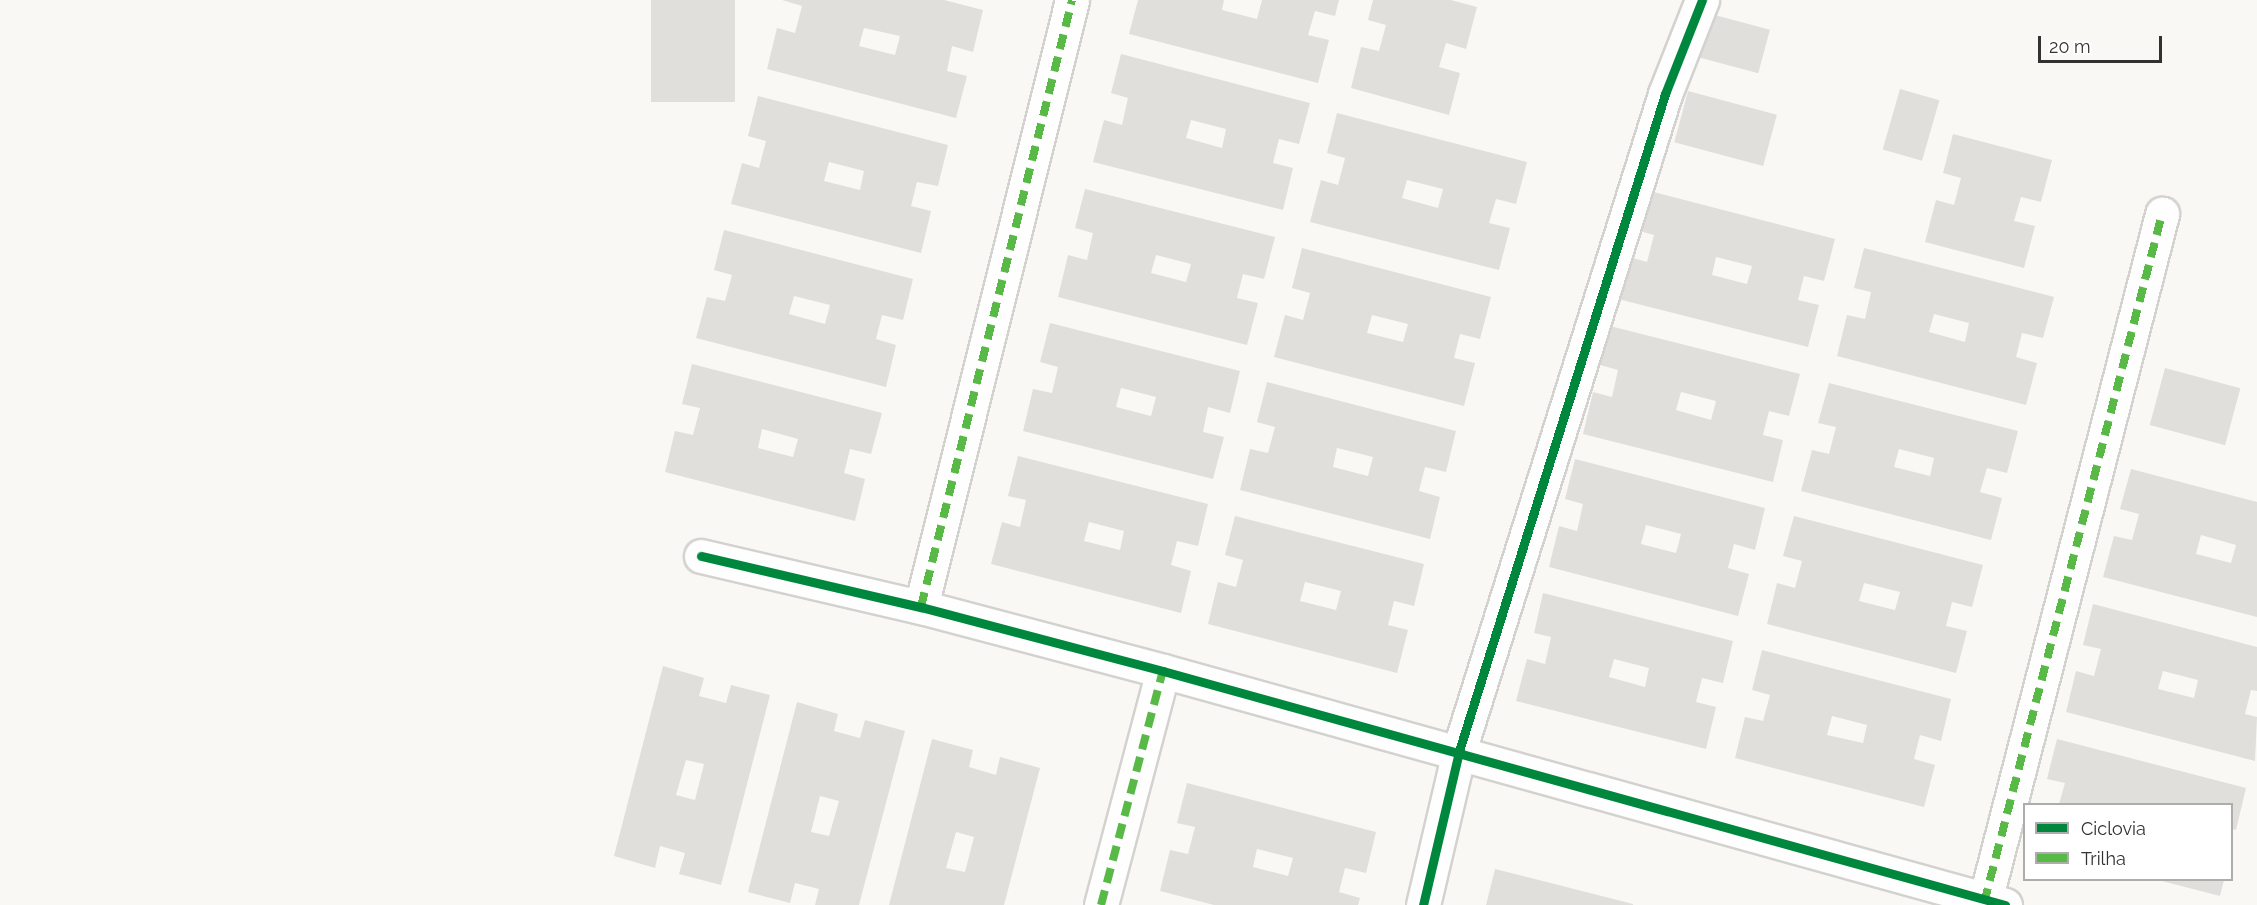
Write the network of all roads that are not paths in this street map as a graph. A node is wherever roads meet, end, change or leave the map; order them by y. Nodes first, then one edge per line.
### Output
1 (1072, 0) edge
2 (1702, 0) edge
3 (2162, 214) dead end
4 (701, 556) dead end
5 (921, 607) junction
6 (1163, 671) junction
7 (1459, 751) junction
8 (1991, 903) edge
9 (1101, 905) edge
10 (1423, 905) edge

1 - 5 street
2 - 7 street
3 - 8 street
4 - 5 street
5 - 6 street
6 - 7 street
6 - 9 street
7 - 8 street
7 - 10 street

